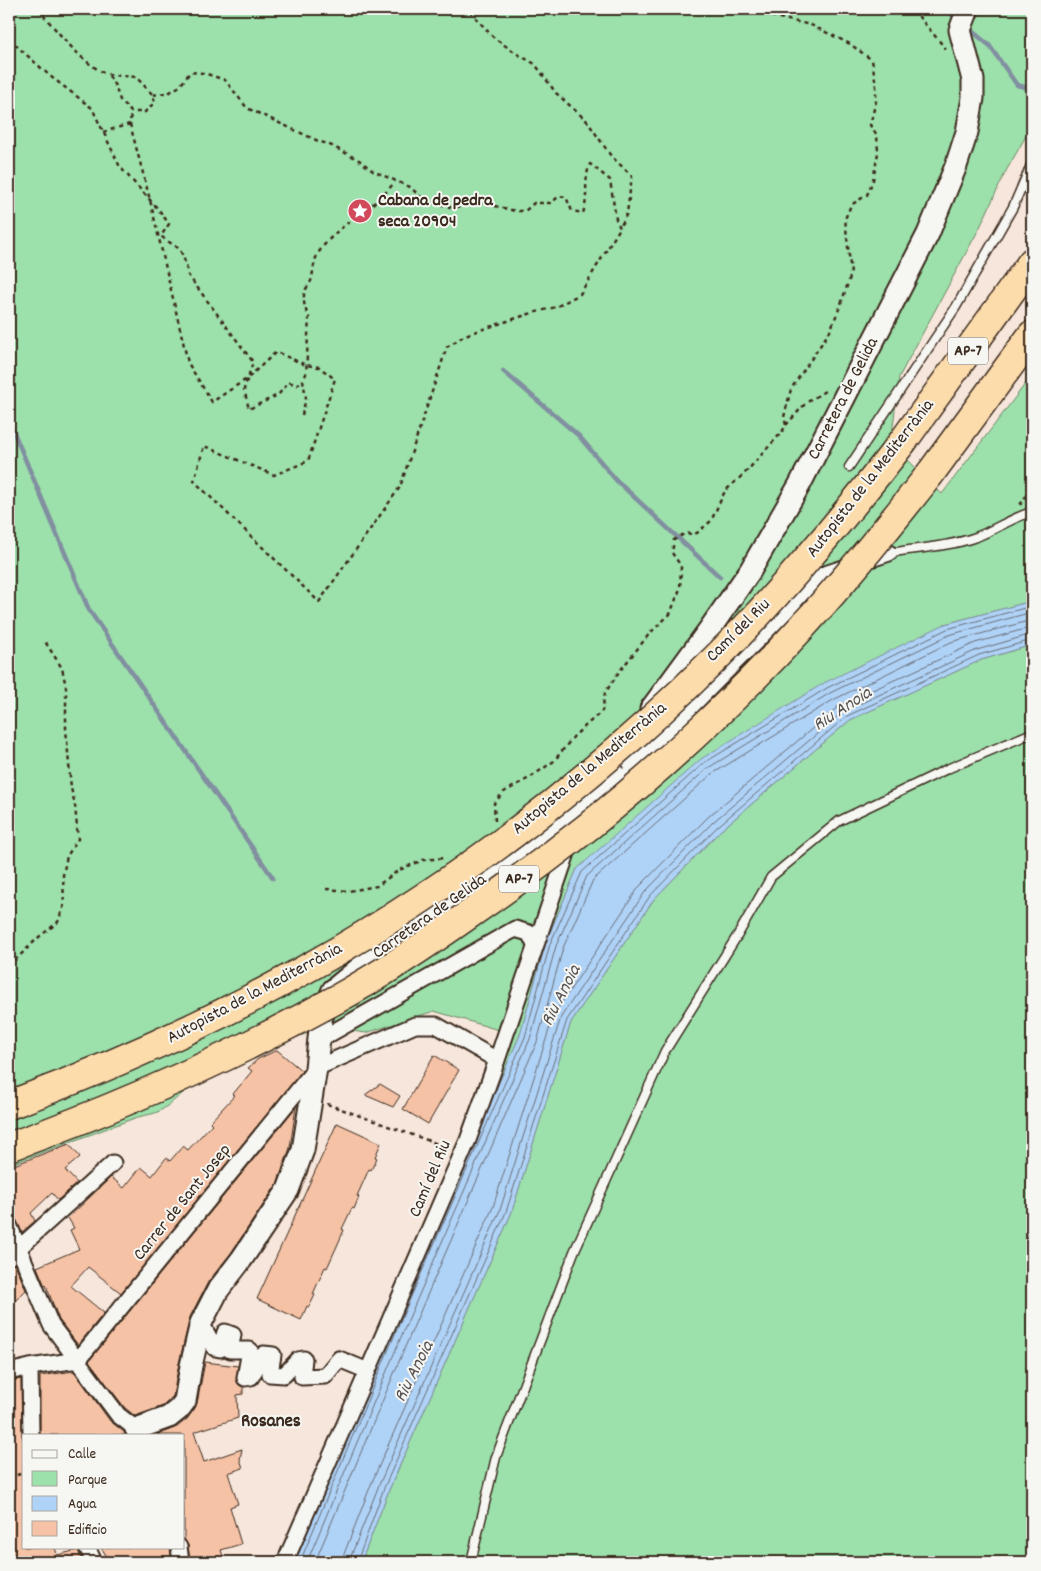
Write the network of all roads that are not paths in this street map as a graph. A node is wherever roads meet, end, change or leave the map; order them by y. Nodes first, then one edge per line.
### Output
1 (968, 9) edge
2 (1032, 164) edge
3 (1032, 262) edge
4 (1032, 335) edge
5 (849, 467) dead end
6 (1032, 512) edge
7 (889, 553) joint
8 (1032, 733) edge
9 (623, 764) junction
10 (583, 800) junction
11 (535, 945) junction
12 (319, 1040) junction
13 (497, 1060) junction
14 (316, 1068) junction
15 (9, 1105) edge
16 (9, 1147) edge
17 (113, 1163) dead end
18 (9, 1225) edge
19 (14, 1253) edge
20 (201, 1322) junction
21 (78, 1360) junction
22 (30, 1367) junction
23 (368, 1371) junction
24 (9, 1372) edge
25 (138, 1432) edge
26 (31, 1434) edge
27 (88, 1548) edge
28 (179, 1548) edge
29 (94, 1562) edge
30 (181, 1562) edge
31 (285, 1562) edge
32 (471, 1562) edge

1 - 9 street, Carretera de Gelida
2 - 5 lane
3 - 15 highway, Autopista de la Mediterrània / AP-7, bridge
4 - 16 highway, AP-7, bridge
6 - 7 lane
7 - 9 street, Camí del Riu
8 - 32 lane
9 - 10 street, Carretera de Gelida
10 - 11 street, Camí del Riu
10 - 12 street, Carretera de Gelida
11 - 12 street
11 - 13 street, Camí del Riu
12 - 14 street, Carretera de Gelida
13 - 14 street
13 - 23 street, Camí del Riu
14 - 20 street, Carretera de Gelida
14 - 21 street, Carrer de Sant Josep
17 - 19 street
18 - 19 street
19 - 21 street
20 - 23 street
20 - 25 street, Carretera de Gelida
21 - 22 street
21 - 25 street
22 - 24 street
22 - 26 street
23 - 31 street, Camí del Riu
27 - 29 street
28 - 30 street

